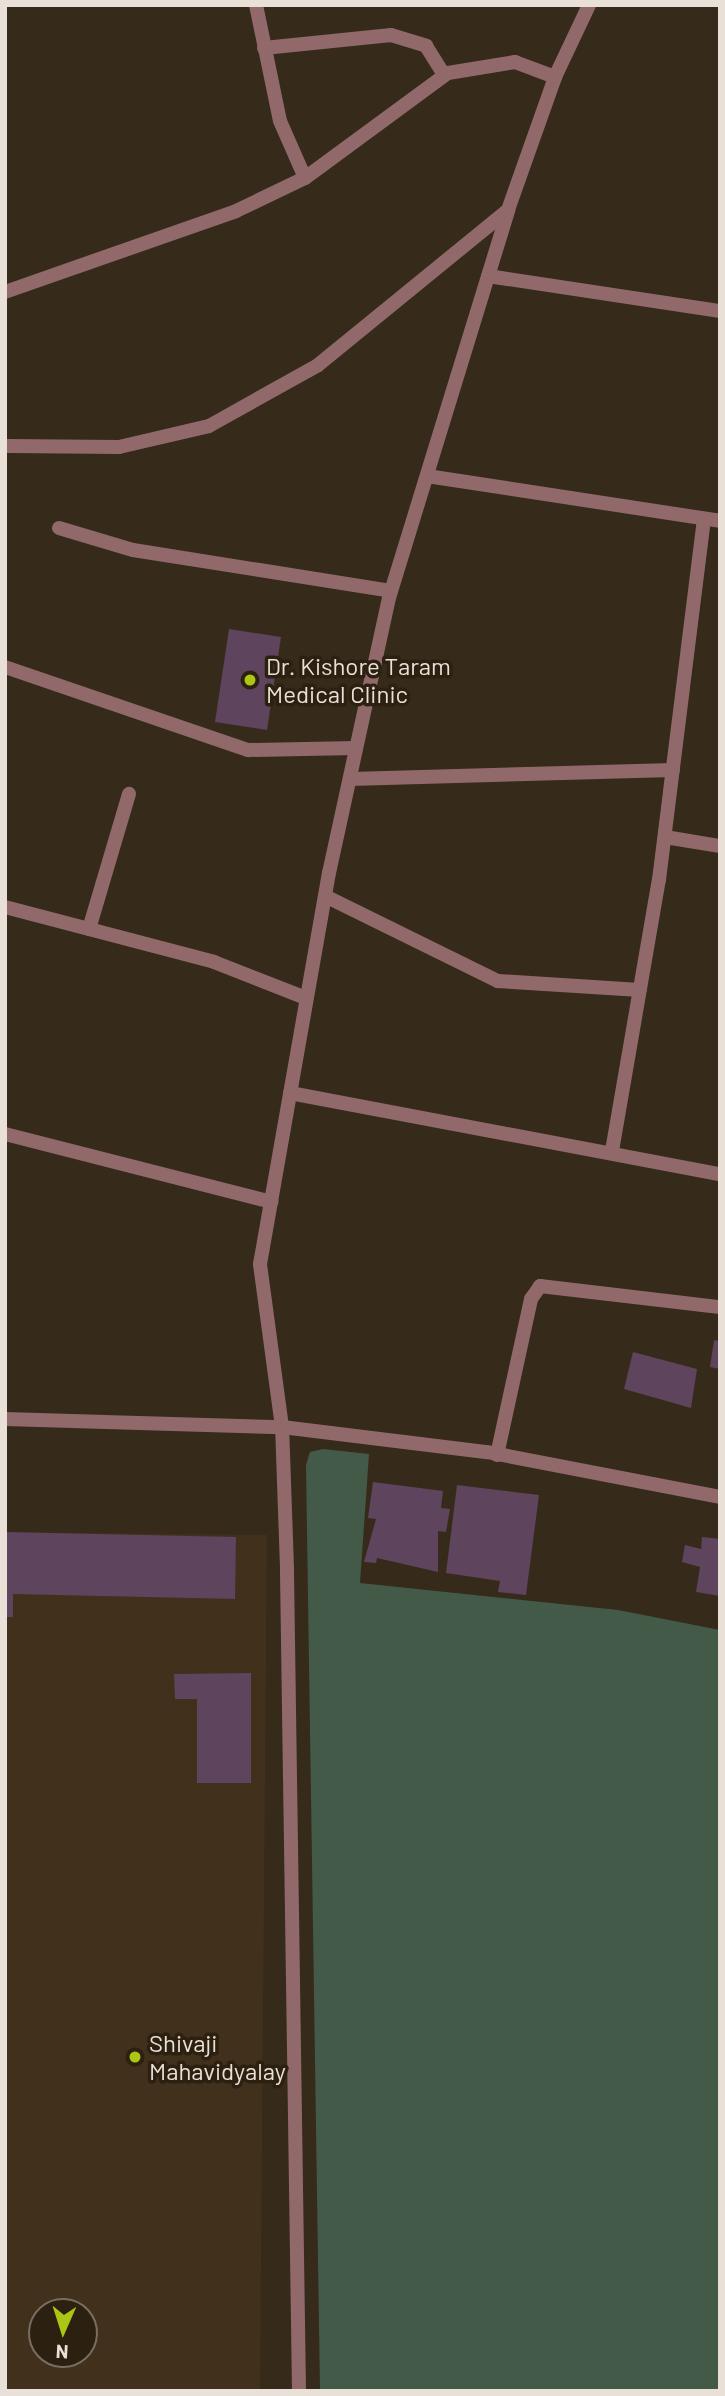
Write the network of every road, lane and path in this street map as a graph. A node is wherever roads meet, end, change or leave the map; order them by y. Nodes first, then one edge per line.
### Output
1 (256, 5) edge
2 (589, 5) edge
3 (264, 48) junction
4 (444, 75) junction
5 (555, 77) junction
6 (304, 178) junction
7 (508, 210) junction
8 (488, 276) junction
9 (5, 292) edge
10 (720, 311) edge
11 (6, 445) edge
12 (427, 476) junction
13 (704, 519) junction
14 (720, 521) edge
15 (59, 528) dead end
16 (391, 590) junction
17 (5, 667) edge
18 (356, 748) junction
19 (673, 770) junction
20 (349, 779) junction
21 (129, 794) dead end
22 (665, 837) junction
23 (720, 846) edge
24 (325, 896) junction
25 (5, 907) edge
26 (89, 929) junction
27 (640, 990) junction
28 (306, 998) junction
29 (290, 1093) junction
30 (5, 1134) edge
31 (612, 1152) junction
32 (720, 1174) edge
33 (271, 1202) junction
34 (720, 1307) edge
35 (5, 1419) edge
36 (282, 1427) junction
37 (497, 1455) junction
38 (720, 1497) edge
39 (299, 2391) edge

1 - 3 street
2 - 5 street
3 - 4 street
3 - 6 street
4 - 5 street
4 - 6 street
5 - 7 street
6 - 9 street
7 - 8 street
7 - 11 street
8 - 10 street
8 - 12 street
12 - 13 street
12 - 16 street
13 - 14 street
13 - 19 street
15 - 16 street
16 - 18 street
17 - 18 street
18 - 20 street
19 - 20 street
19 - 22 street
20 - 24 street
21 - 26 street
22 - 23 street
22 - 27 street
24 - 27 street
24 - 28 street
25 - 26 street
26 - 28 street
27 - 31 street
28 - 29 street
29 - 31 street
29 - 33 street
30 - 33 street
31 - 32 street
33 - 36 street
34 - 37 street
35 - 36 street
36 - 37 street
36 - 39 street
37 - 38 street

